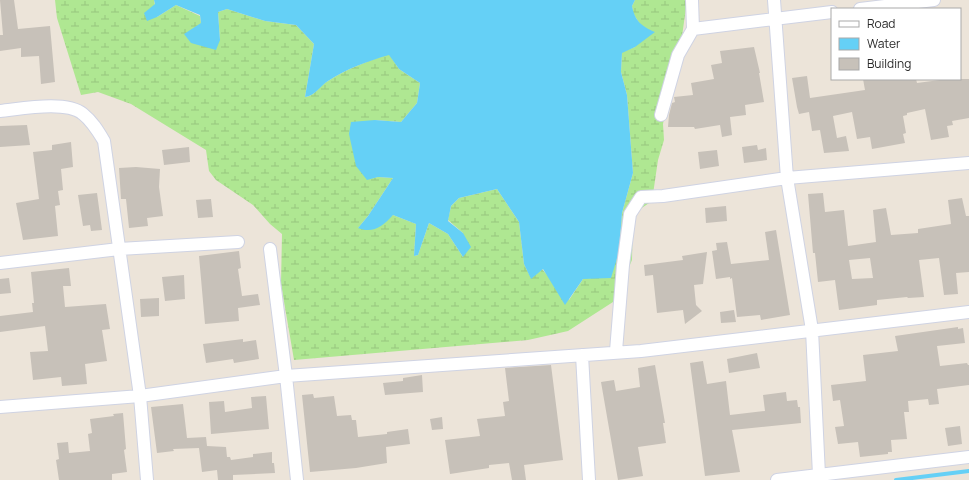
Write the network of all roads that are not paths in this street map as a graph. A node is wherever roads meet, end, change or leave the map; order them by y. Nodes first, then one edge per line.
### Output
1 (692, 0) edge
2 (774, 0) edge
3 (934, 0) edge
4 (868, 8) edge
5 (831, 12) edge
6 (776, 19) junction
7 (693, 29) junction
8 (0, 111) edge
9 (661, 115) dead end
10 (969, 163) edge
11 (787, 178) junction
12 (238, 242) dead end
13 (119, 249) junction
14 (270, 249) dead end
15 (0, 263) edge
16 (969, 312) edge
17 (812, 330) junction
18 (616, 351) junction
19 (582, 355) junction
20 (286, 376) junction
21 (140, 396) junction
22 (0, 407) edge
23 (969, 457) edge
24 (819, 475) junction
25 (147, 480) edge
26 (297, 480) edge
27 (588, 480) edge
28 (777, 480) edge

1 - 7 street
2 - 6 street
3 - 4 street
5 - 6 street
6 - 7 street
6 - 11 street
7 - 9 street
8 - 13 street
10 - 11 street
11 - 17 street
11 - 18 street
12 - 13 street
13 - 15 street
13 - 21 street
14 - 20 street
16 - 17 street
17 - 18 street
17 - 24 street
18 - 19 street
19 - 20 street
19 - 27 street
20 - 21 street
20 - 26 street
21 - 22 street
21 - 25 street
23 - 24 street
24 - 28 street

